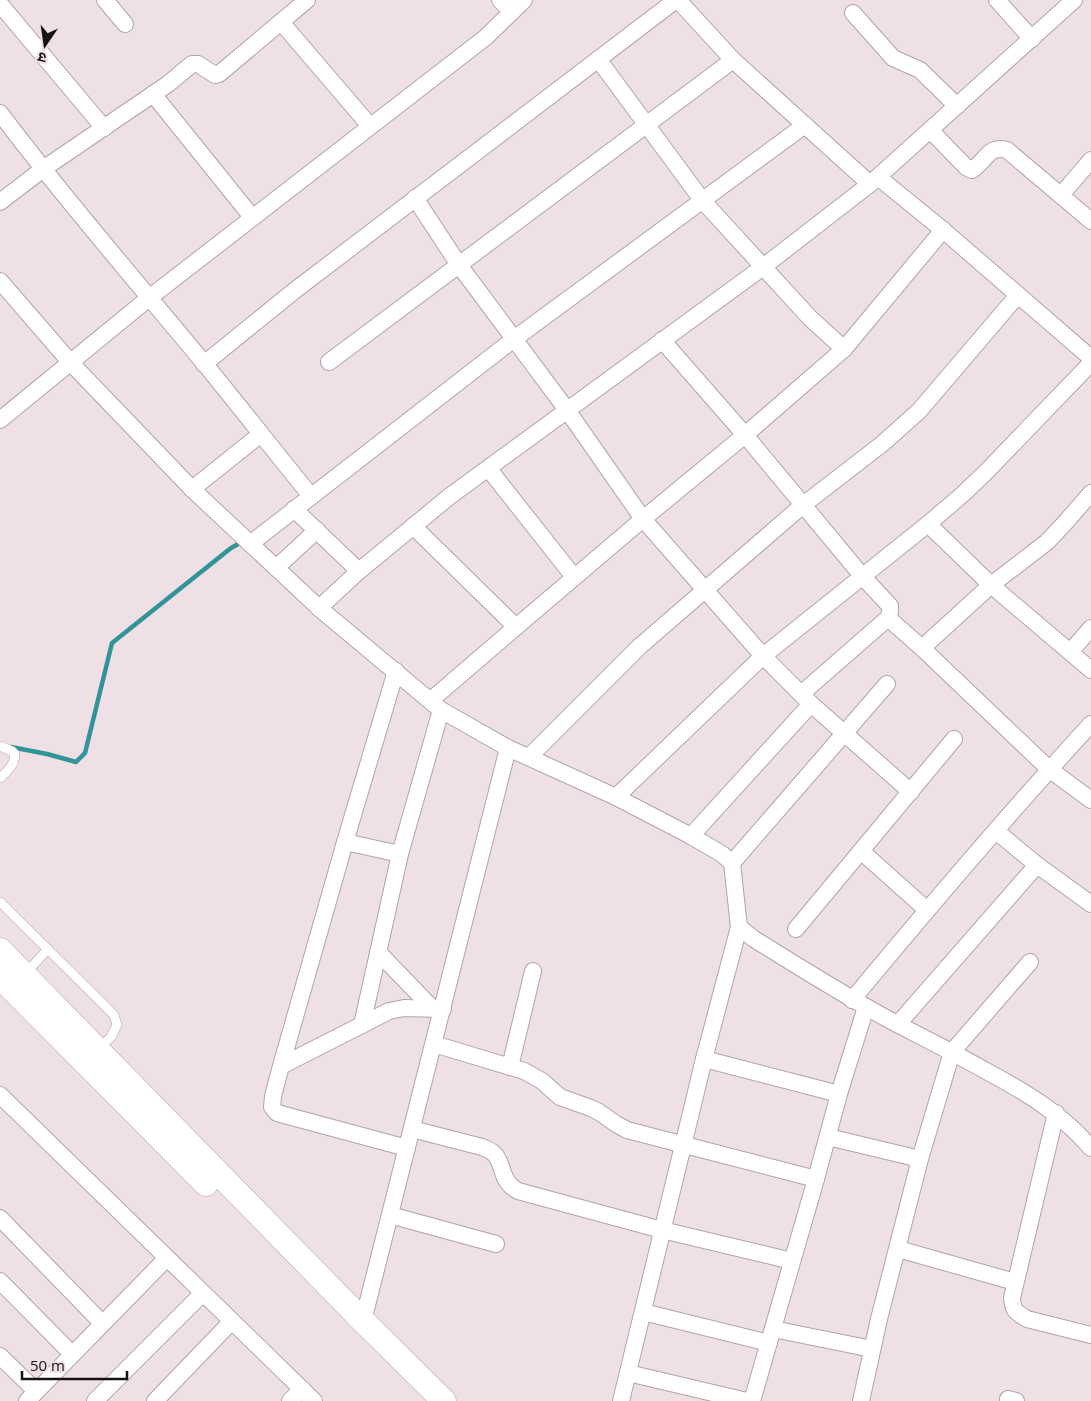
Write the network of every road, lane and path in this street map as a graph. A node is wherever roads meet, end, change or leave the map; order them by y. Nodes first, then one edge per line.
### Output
1 (105, 0) edge
2 (307, 0) edge
3 (500, 0) edge
4 (524, 0) edge
5 (677, 0) edge
6 (997, 0) edge
7 (1074, 0) edge
8 (0, 4) edge
9 (512, 12) junction
10 (853, 13) dead end
11 (281, 22) junction
12 (124, 24) dead end
13 (1032, 39) junction
14 (598, 59) junction
15 (733, 60) junction
16 (153, 94) junction
17 (957, 106) junction
18 (0, 113) edge
19 (647, 125) junction
20 (805, 125) junction
21 (370, 126) junction
22 (104, 128) junction
23 (930, 130) junction
24 (1091, 160) edge
25 (43, 169) junction
26 (874, 180) junction
27 (1062, 195) junction
28 (415, 198) junction
29 (702, 200) junction
30 (0, 202) edge
31 (252, 217) junction
32 (1091, 221) edge
33 (943, 230) junction
34 (459, 265) junction
35 (762, 267) junction
36 (0, 281) edge
37 (1018, 295) junction
38 (149, 298) junction
39 (514, 339) junction
40 (662, 340) junction
41 (844, 350) junction
42 (1091, 358) edge
43 (329, 362) dead end
44 (71, 363) junction
45 (1091, 363) edge
46 (204, 364) junction
47 (567, 410) junction
48 (0, 420) edge
49 (261, 434) junction
50 (745, 436) junction
51 (488, 468) junction
52 (192, 489) junction
53 (1091, 493) edge
54 (311, 496) junction
55 (803, 505) junction
56 (294, 509) junction
57 (642, 519) junction
58 (928, 524) junction
59 (413, 526) junction
60 (317, 530) junction
61 (250, 544) junction
62 (276, 568) junction
63 (359, 571) junction
64 (574, 577) junction
65 (863, 577) junction
66 (991, 585) junction
67 (706, 590) junction
68 (319, 608) junction
69 (888, 618) junction
70 (516, 627) junction
71 (1091, 628) edge
72 (922, 648) junction
73 (1070, 652) junction
74 (763, 656) junction
75 (1091, 670) edge
76 (396, 672) junction
77 (886, 684) dead end
78 (806, 699) junction
79 (436, 705) junction
80 (1091, 724) edge
81 (844, 733) junction
82 (954, 739) dead end
83 (0, 746) edge
84 (508, 748) junction
85 (529, 757) junction
86 (1049, 769) junction
87 (0, 778) edge
88 (911, 792) junction
89 (616, 798) junction
90 (1091, 800) edge
91 (996, 831) junction
92 (691, 836) junction
93 (345, 842) junction
94 (861, 851) junction
95 (400, 854) junction
96 (732, 863) junction
97 (1037, 865) junction
98 (0, 902) edge
99 (1091, 904) edge
100 (927, 910) junction
101 (739, 927) junction
102 (796, 929) dead end
103 (48, 949) junction
104 (0, 950) edge
105 (378, 952) junction
106 (1030, 962) dead end
107 (533, 971) dead end
108 (24, 975) junction
109 (0, 977) edge
110 (859, 1003) junction
111 (437, 1008) junction
112 (898, 1024) junction
113 (362, 1025) junction
114 (434, 1044) junction
115 (97, 1050) junction
116 (952, 1052) junction
117 (704, 1059) junction
118 (281, 1066) junction
119 (510, 1067) junction
120 (839, 1094) junction
121 (0, 1095) edge
122 (1056, 1113) junction
123 (412, 1129) junction
124 (828, 1137) junction
125 (683, 1144) junction
126 (407, 1148) junction
127 (1091, 1148) edge
128 (920, 1159) junction
129 (816, 1179) junction
130 (390, 1215) junction
131 (0, 1218) edge
132 (662, 1230) junction
133 (496, 1244) dead end
134 (898, 1249) junction
135 (167, 1258) junction
136 (792, 1261) junction
137 (0, 1280) edge
138 (1015, 1282) junction
139 (203, 1293) junction
140 (642, 1312) junction
141 (232, 1321) junction
142 (364, 1321) junction
143 (102, 1323) junction
144 (1091, 1335) edge
145 (771, 1336) junction
146 (872, 1349) junction
147 (72, 1354) junction
148 (0, 1356) edge
149 (628, 1373) junction
150 (296, 1395) edge
151 (31, 1396) edge
152 (96, 1401) edge
153 (155, 1401) edge
154 (314, 1401) edge
155 (422, 1401) edge
156 (444, 1401) edge
157 (621, 1401) edge
158 (747, 1401) edge
159 (752, 1401) edge
160 (861, 1401) edge

1 - 12 street
2 - 11 street
3 - 9 street
4 - 9 street
5 - 14 street
5 - 15 street
6 - 13 street
7 - 13 street
8 - 22 street
9 - 21 street
10 - 17 street
11 - 16 street
11 - 21 street
13 - 17 street
14 - 19 street
14 - 28 street
15 - 19 street
15 - 20 street
16 - 22 street
16 - 31 street
17 - 23 street
18 - 25 street
19 - 29 street
19 - 34 street
20 - 26 street
20 - 29 street
21 - 31 street
22 - 25 street
23 - 26 street
23 - 27 street
24 - 27 street
25 - 30 street
25 - 38 street
26 - 33 street
26 - 35 street
27 - 32 street
28 - 34 street
28 - 46 street
29 - 35 street
29 - 39 street
31 - 38 street
33 - 37 street
33 - 41 street
34 - 39 street
34 - 43 street
35 - 40 street
35 - 41 street
36 - 44 street
37 - 42 street
37 - 55 street
38 - 44 street
38 - 46 street
39 - 47 street
39 - 54 street
40 - 47 street
40 - 50 street
41 - 50 street
44 - 48 street
44 - 52 street
45 - 58 street
46 - 49 street
47 - 51 street
47 - 57 street
49 - 52 street
49 - 54 street
50 - 55 street
50 - 57 street
51 - 59 street
51 - 64 street
52 - 61 street
53 - 66 street
54 - 56 street
55 - 65 street
55 - 67 street
56 - 60 street
56 - 61 street
57 - 64 street
57 - 67 street
58 - 65 street
58 - 66 street
59 - 63 street
59 - 70 street
60 - 62 street
60 - 63 street
61 - 62 street
62 - 68 street
63 - 68 street
64 - 70 street
65 - 69 street
65 - 74 street
66 - 72 street
66 - 73 street
67 - 74 street
67 - 85 street
68 - 76 street
69 - 72 street
69 - 78 street
70 - 79 street
71 - 73 street
72 - 86 street
73 - 75 street
74 - 78 street
74 - 89 street
76 - 79 street
76 - 93 street
77 - 81 street
78 - 81 street
78 - 92 street
79 - 84 street
79 - 95 street
80 - 86 street
81 - 88 street
81 - 96 street
82 - 88 street
83 - 87 lane
84 - 85 street
84 - 111 street
85 - 89 street
86 - 90 street
86 - 91 street
88 - 94 street
89 - 92 street
91 - 97 street
91 - 100 street
92 - 96 street
93 - 95 street
93 - 118 street
94 - 100 street
94 - 102 street
95 - 105 street
96 - 101 street
97 - 99 street
97 - 112 street
98 - 103 lane
100 - 110 street
101 - 110 street
101 - 117 street
103 - 108 lane
103 - 115 lane
104 - 108 street
105 - 111 street
105 - 113 street
106 - 116 street
107 - 119 street
108 - 115 street
109 - 155 street
110 - 112 street
110 - 120 street
111 - 113 street
111 - 114 street
112 - 116 street
113 - 118 street
114 - 119 street
114 - 123 street
115 - 142 street
116 - 122 street
116 - 128 street
117 - 120 street
117 - 125 street
118 - 126 street
119 - 125 street
120 - 124 street
121 - 135 street
122 - 127 street
122 - 138 street
123 - 126 street
123 - 132 street
124 - 128 street
124 - 129 street
125 - 129 street
125 - 132 street
126 - 130 street
128 - 134 street
129 - 136 street
130 - 133 street
130 - 142 street
131 - 143 street
132 - 136 street
132 - 140 street
134 - 138 street
134 - 146 street
135 - 139 street
135 - 143 street
136 - 145 street
137 - 147 street
138 - 144 street
139 - 141 street
139 - 152 street
140 - 145 street
140 - 149 street
141 - 150 street
141 - 153 street
142 - 156 street
143 - 147 street
145 - 146 street
145 - 159 street
146 - 160 street
147 - 151 street
148 - 151 street
149 - 157 street
149 - 158 street
150 - 154 street

